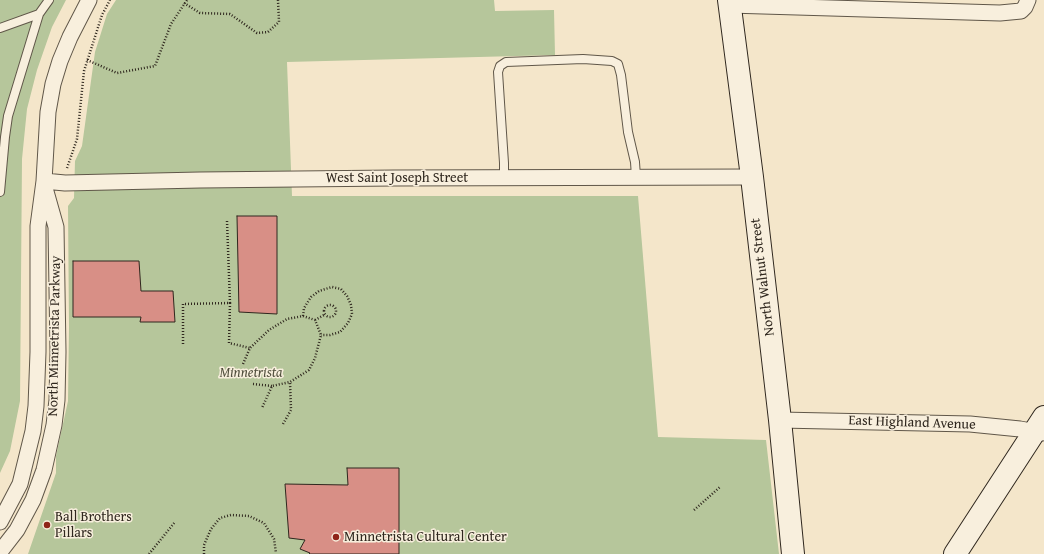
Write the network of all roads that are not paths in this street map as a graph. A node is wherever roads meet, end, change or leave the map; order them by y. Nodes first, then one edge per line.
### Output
1 (50, 0) edge
2 (89, 0) edge
3 (729, 2) edge
4 (823, 4) edge
5 (1025, 5) edge
6 (39, 14) junction
7 (0, 28) edge
8 (1, 156) edge
9 (636, 177) junction
10 (752, 177) junction
11 (504, 178) junction
12 (44, 181) junction
13 (0, 192) edge
14 (780, 420) junction
15 (1041, 427) edge
16 (0, 522) edge
17 (0, 552) edge
18 (793, 554) edge
19 (955, 554) edge

1 - 6 lane
2 - 12 street, North Minnetrista Parkway
3 - 4 street
3 - 10 main road, North Walnut Street
4 - 5 street
6 - 7 lane
6 - 8 lane
8 - 13 lane
9 - 10 street, West Saint Joseph Street
9 - 11 street, West Saint Joseph Street
9 - 11 lane
10 - 14 main road, North Walnut Street
11 - 12 street, West Saint Joseph Street
12 - 16 street, North Minnetrista Parkway
12 - 17 street, North Minnetrista Parkway
14 - 15 street, East Highland Avenue
14 - 18 main road, North Walnut Street
15 - 19 main road

